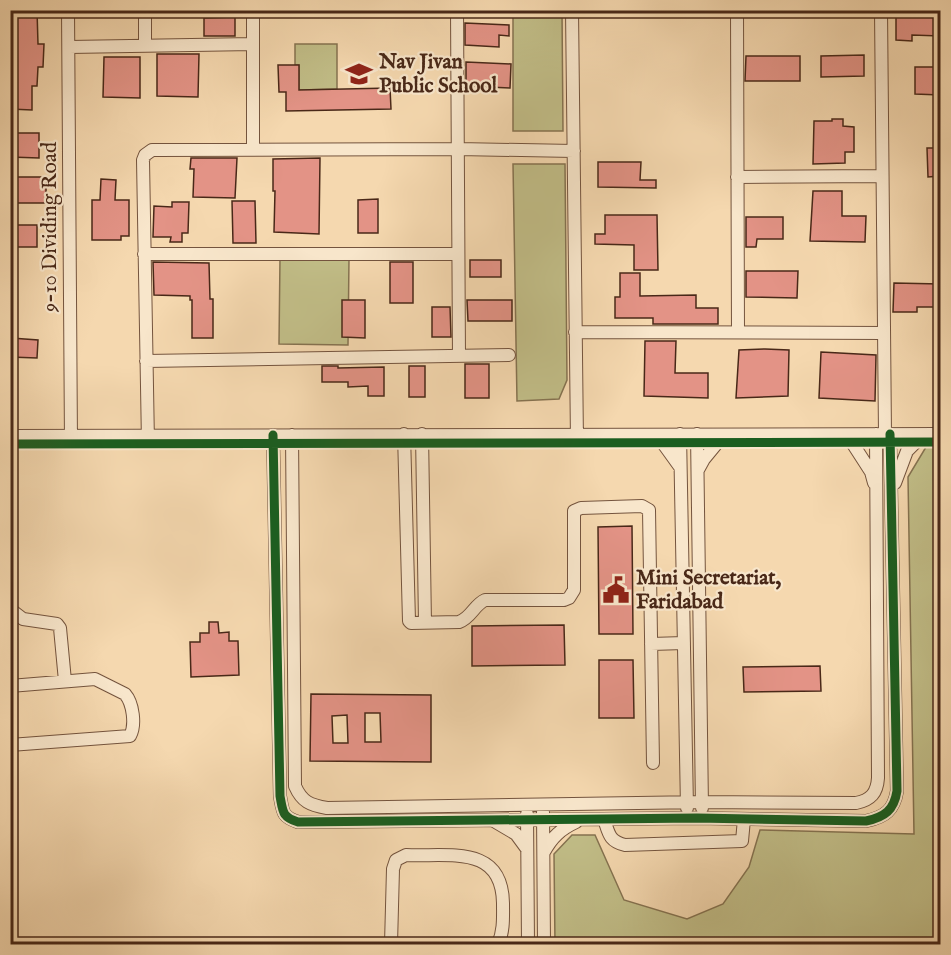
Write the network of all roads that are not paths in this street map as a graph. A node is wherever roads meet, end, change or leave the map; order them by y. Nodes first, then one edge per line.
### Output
1 (68, 10) edge
2 (145, 10) edge
3 (253, 10) edge
4 (457, 10) edge
5 (572, 10) edge
6 (737, 10) edge
7 (881, 10) edge
8 (253, 44) junction
9 (145, 46) junction
10 (69, 47) junction
11 (458, 148) junction
12 (253, 150) junction
13 (574, 151) junction
14 (882, 176) junction
15 (737, 177) junction
16 (144, 254) junction
17 (458, 254) junction
18 (575, 332) junction
19 (738, 332) junction
20 (884, 333) junction
21 (509, 355) dead end
22 (459, 356) junction
23 (146, 362) junction
24 (940, 434) edge
25 (10, 436) edge
26 (884, 437) junction
27 (404, 438) junction
28 (422, 438) junction
29 (577, 438) junction
30 (680, 438) junction
31 (697, 438) junction
32 (274, 439) junction
33 (292, 439) junction
34 (71, 440) junction
35 (148, 440) junction
36 (662, 441) junction
37 (851, 441) junction
38 (718, 442) junction
39 (916, 442) junction
40 (940, 442) edge
41 (10, 444) edge
42 (681, 468) junction
43 (697, 472) junction
44 (878, 496) junction
45 (892, 499) junction
46 (10, 609) edge
47 (426, 623) junction
48 (684, 643) junction
49 (651, 644) junction
50 (65, 681) junction
51 (10, 686) edge
52 (10, 745) edge
53 (653, 764) dead end
54 (687, 802) junction
55 (702, 802) junction
56 (527, 805) junction
57 (543, 805) junction
58 (686, 818) junction
59 (702, 818) junction
60 (583, 819) junction
61 (604, 819) junction
62 (744, 819) junction
63 (492, 820) junction
64 (527, 820) junction
65 (543, 820) junction
66 (527, 849) junction
67 (543, 853) junction
68 (391, 945) edge
69 (498, 945) edge
70 (528, 945) edge
71 (544, 945) edge

1 - 10 street, 9-10 Dividing Road
2 - 9 street
3 - 8 street
4 - 11 street
5 - 13 street
6 - 15 street
7 - 14 street
8 - 9 street
8 - 12 street
9 - 10 street
10 - 34 street, 9-10 Dividing Road
11 - 12 street
11 - 13 street
11 - 17 street
12 - 16 street
13 - 18 street
14 - 15 street
14 - 20 street
15 - 19 street
16 - 17 street
16 - 23 street
17 - 22 street
18 - 19 street
18 - 29 street
19 - 20 street
20 - 26 street
21 - 22 street
22 - 23 street
23 - 35 street
24 - 26 street
25 - 34 street
26 - 31 street
26 - 37 street
26 - 39 street
26 - 44 street
26 - 45 street
27 - 28 street
27 - 33 street
27 - 47 street
28 - 29 street
28 - 47 street
29 - 30 street
29 - 36 street
30 - 31 street
30 - 36 street
30 - 42 street
31 - 38 street
31 - 43 street
32 - 33 street
32 - 35 street
32 - 63 street
33 - 56 street
34 - 35 street
34 - 41 street
36 - 42 street
37 - 38 street
37 - 44 street
38 - 43 street
39 - 40 street
39 - 45 street
42 - 48 street
43 - 55 street
44 - 55 street
45 - 62 street
46 - 50 street
47 - 49 street
48 - 49 street
48 - 54 street
49 - 53 street
50 - 51 street
50 - 52 street
54 - 55 street
54 - 57 street
54 - 58 street
55 - 59 street
56 - 57 street
56 - 64 street
57 - 65 street
58 - 59 street
58 - 61 street
59 - 62 street
60 - 61 street
60 - 65 street
60 - 67 street
61 - 62 street
63 - 64 street
63 - 66 street
64 - 65 street
64 - 66 street
65 - 67 street
66 - 70 street
67 - 71 street
68 - 69 street

